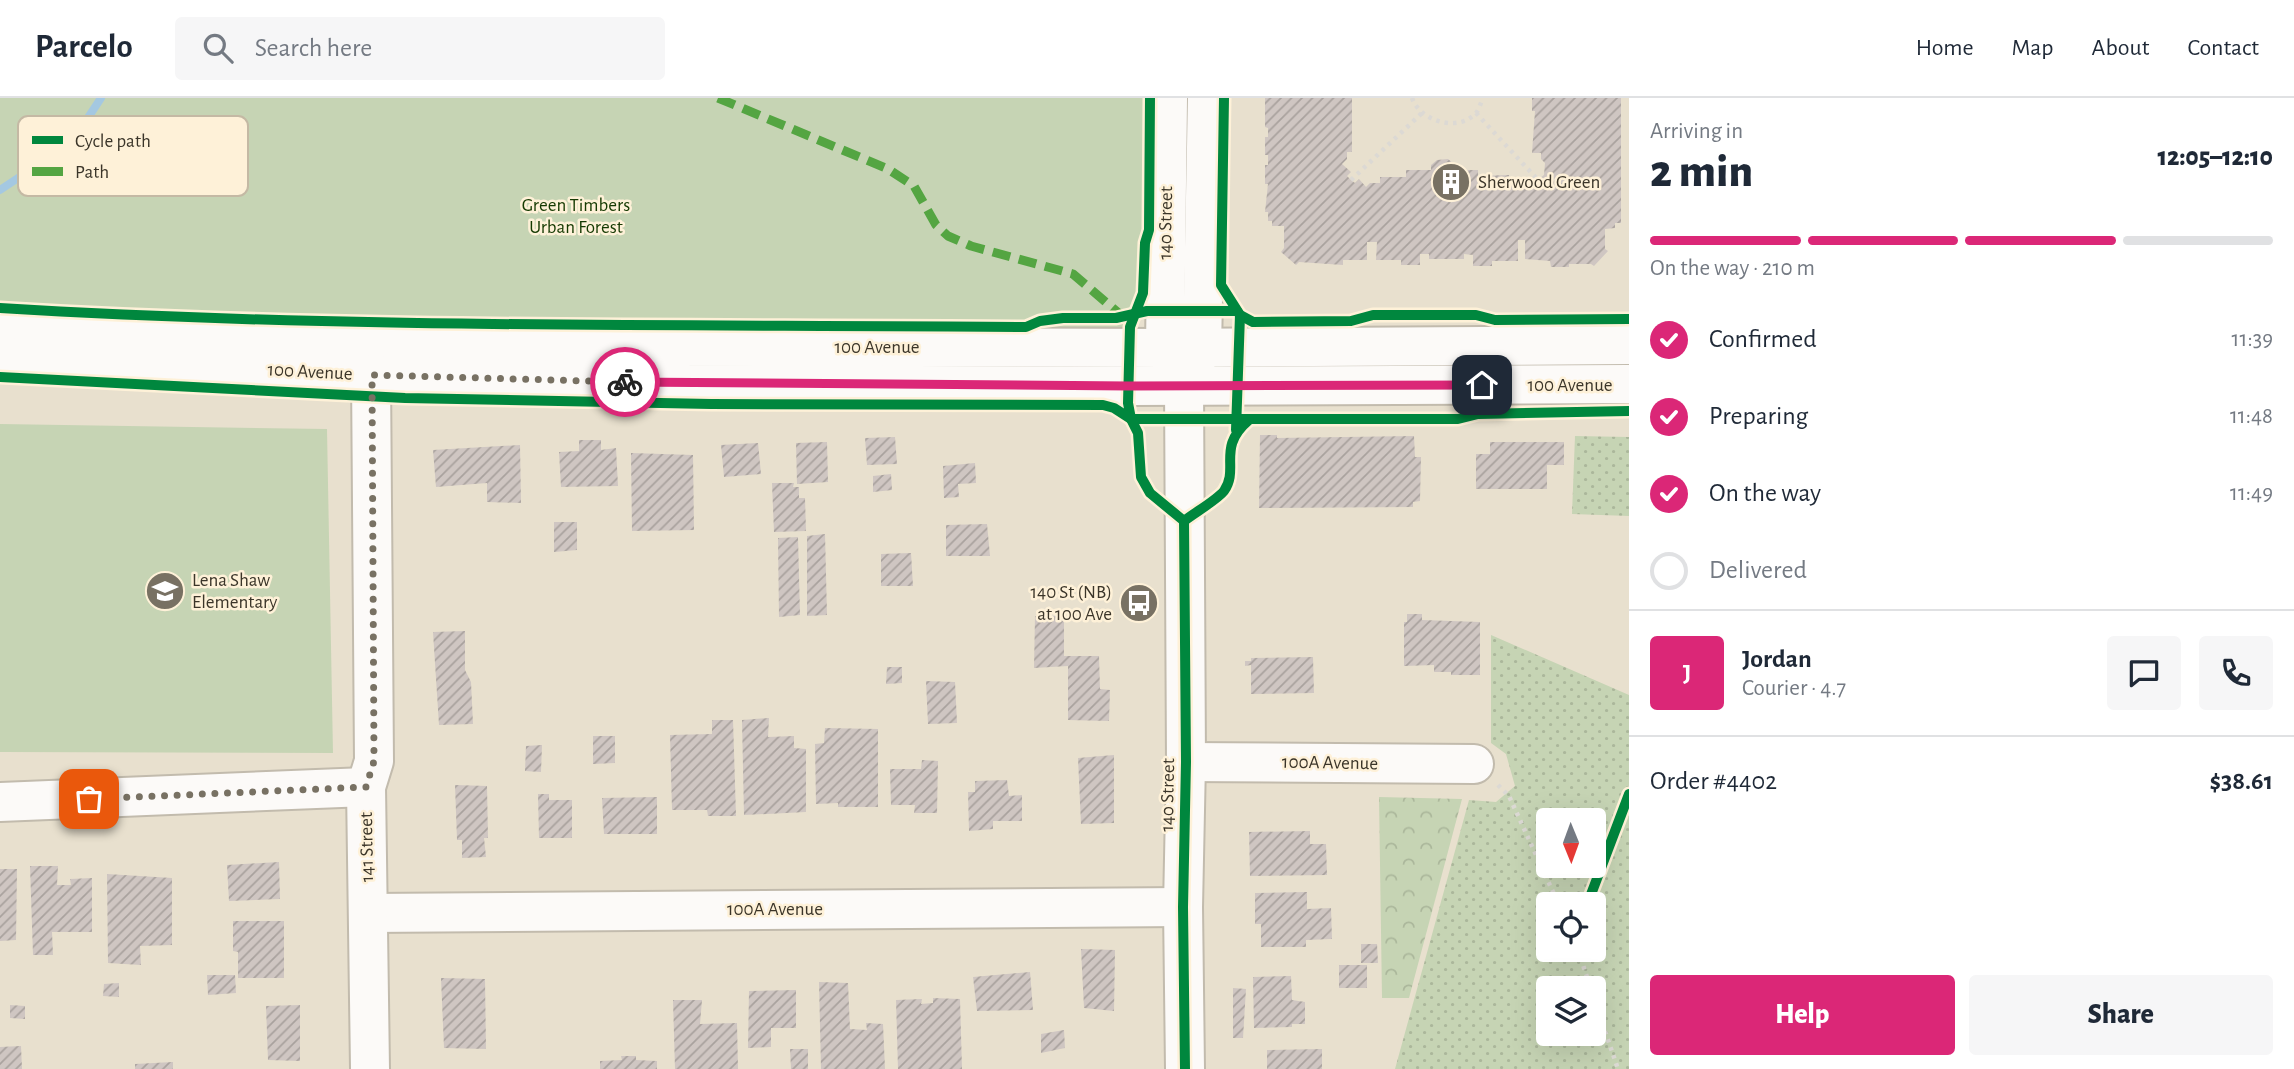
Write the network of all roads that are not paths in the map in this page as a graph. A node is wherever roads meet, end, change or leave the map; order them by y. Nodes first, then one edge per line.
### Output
1 (1168, 98) edge
2 (1207, 98) edge
3 (0, 328) edge
4 (1629, 345) edge
5 (1165, 348) junction
6 (1202, 348) junction
7 (0, 357) edge
8 (372, 375) junction
9 (1629, 384) edge
10 (1184, 386) junction
11 (1186, 762) junction
12 (1474, 764) road end
13 (366, 787) junction
14 (0, 802) edge
15 (1183, 906) junction
16 (368, 913) junction
17 (370, 1069) edge
18 (1185, 1069) edge

1 - 5 main road, 140 Street
2 - 6 main road, 140 Street
3 - 5 main road, 100 Avenue
4 - 6 main road, 100 Avenue
5 - 6 main road, 100 Avenue
5 - 10 main road, 140 Street
6 - 10 main road, 140 Street
7 - 8 main road, 100 Avenue
8 - 10 main road, 100 Avenue
8 - 13 main road, 141 Street
9 - 10 main road, 100 Avenue
10 - 11 main road, 140 Street
11 - 12 main road, 100A Avenue
11 - 15 main road, 140 Street
13 - 14 main road
13 - 16 main road, 141 Street
15 - 16 main road, 100A Avenue
15 - 18 main road, 140 Street
16 - 17 main road, 141 Street

